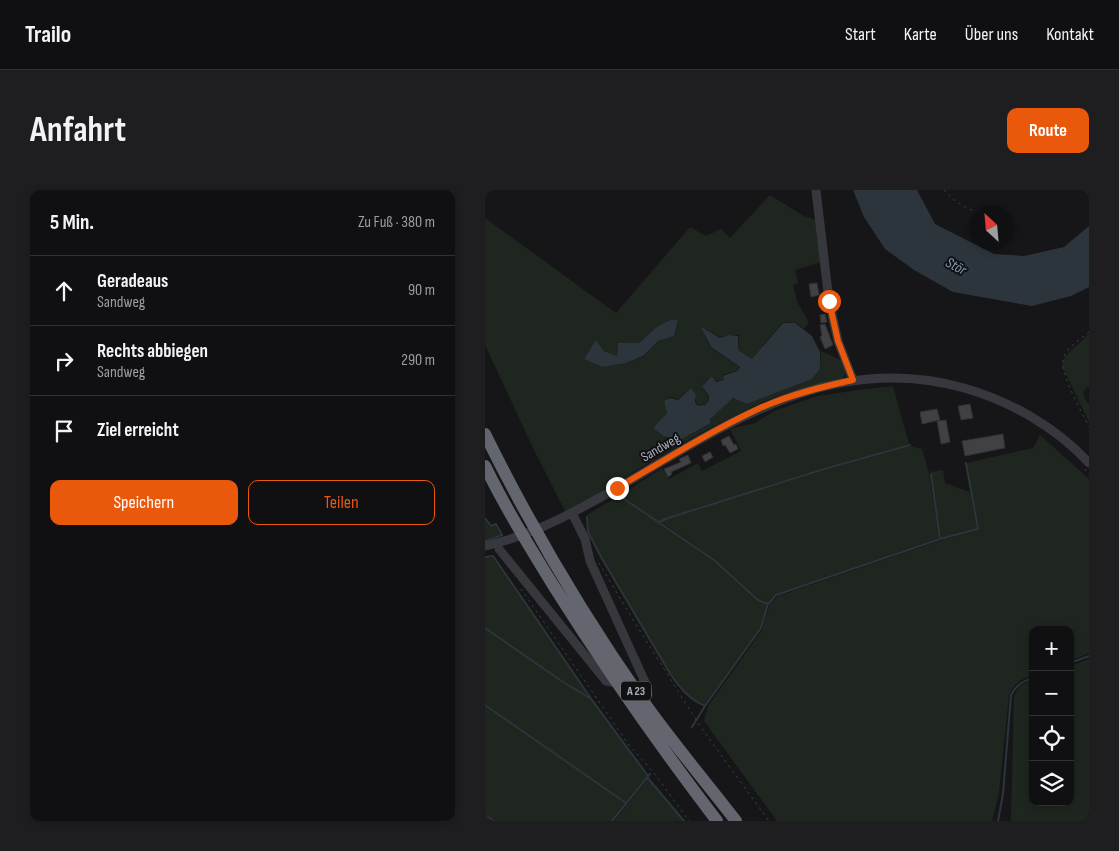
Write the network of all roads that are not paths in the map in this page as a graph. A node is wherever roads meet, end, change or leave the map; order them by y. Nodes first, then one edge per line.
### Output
1 (816, 190) edge
2 (853, 380) junction
3 (485, 434) edge
4 (1087, 465) edge
5 (485, 466) edge
6 (572, 513) junction
7 (485, 546) edge
8 (499, 549) dead end
9 (543, 557) junction
10 (617, 683) junction
11 (644, 703) junction
12 (717, 821) edge
13 (736, 821) edge

1 - 2 street
2 - 4 street, Sandweg
2 - 6 street, Sandweg
3 - 9 highway, A 23
5 - 9 highway, A 23
6 - 7 street, Sandweg
6 - 11 street
8 - 10 street
9 - 10 highway, A 23
9 - 11 highway, A 23
10 - 12 highway, A 23
11 - 13 highway, A 23

